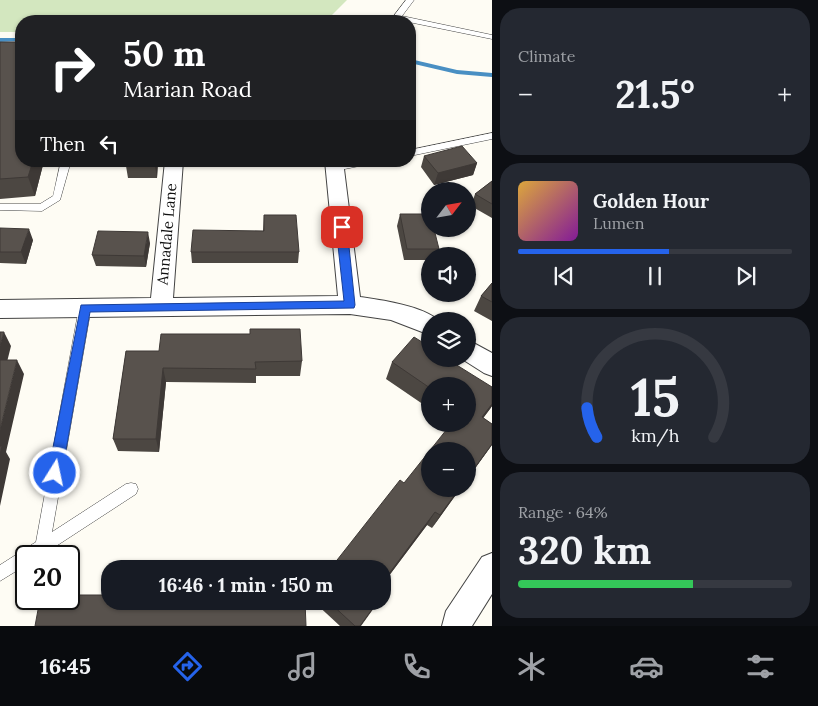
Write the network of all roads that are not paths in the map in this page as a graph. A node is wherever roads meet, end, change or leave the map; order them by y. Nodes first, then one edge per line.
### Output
1 (410, 0) edge
2 (399, 15) edge
3 (416, 21) edge
4 (492, 37) edge
5 (492, 136) edge
6 (416, 152) edge
7 (65, 167) edge
8 (173, 167) edge
9 (335, 167) edge
10 (0, 207) edge
11 (350, 305) junction
12 (161, 307) junction
13 (85, 308) junction
14 (0, 309) edge
15 (421, 322) edge
16 (476, 355) edge
17 (492, 366) edge
18 (131, 489) dead end
19 (42, 545) edge
20 (45, 545) edge
21 (15, 565) edge
22 (492, 567) edge
23 (0, 574) edge
24 (457, 626) edge

1 - 2 lane
3 - 4 lane
5 - 6 lane
7 - 10 lane
8 - 12 street, Annadale Lane
9 - 11 street
11 - 12 street
11 - 15 street
12 - 13 street
13 - 14 street
13 - 19 lane
16 - 17 street
18 - 20 lane
21 - 23 lane
22 - 24 street

